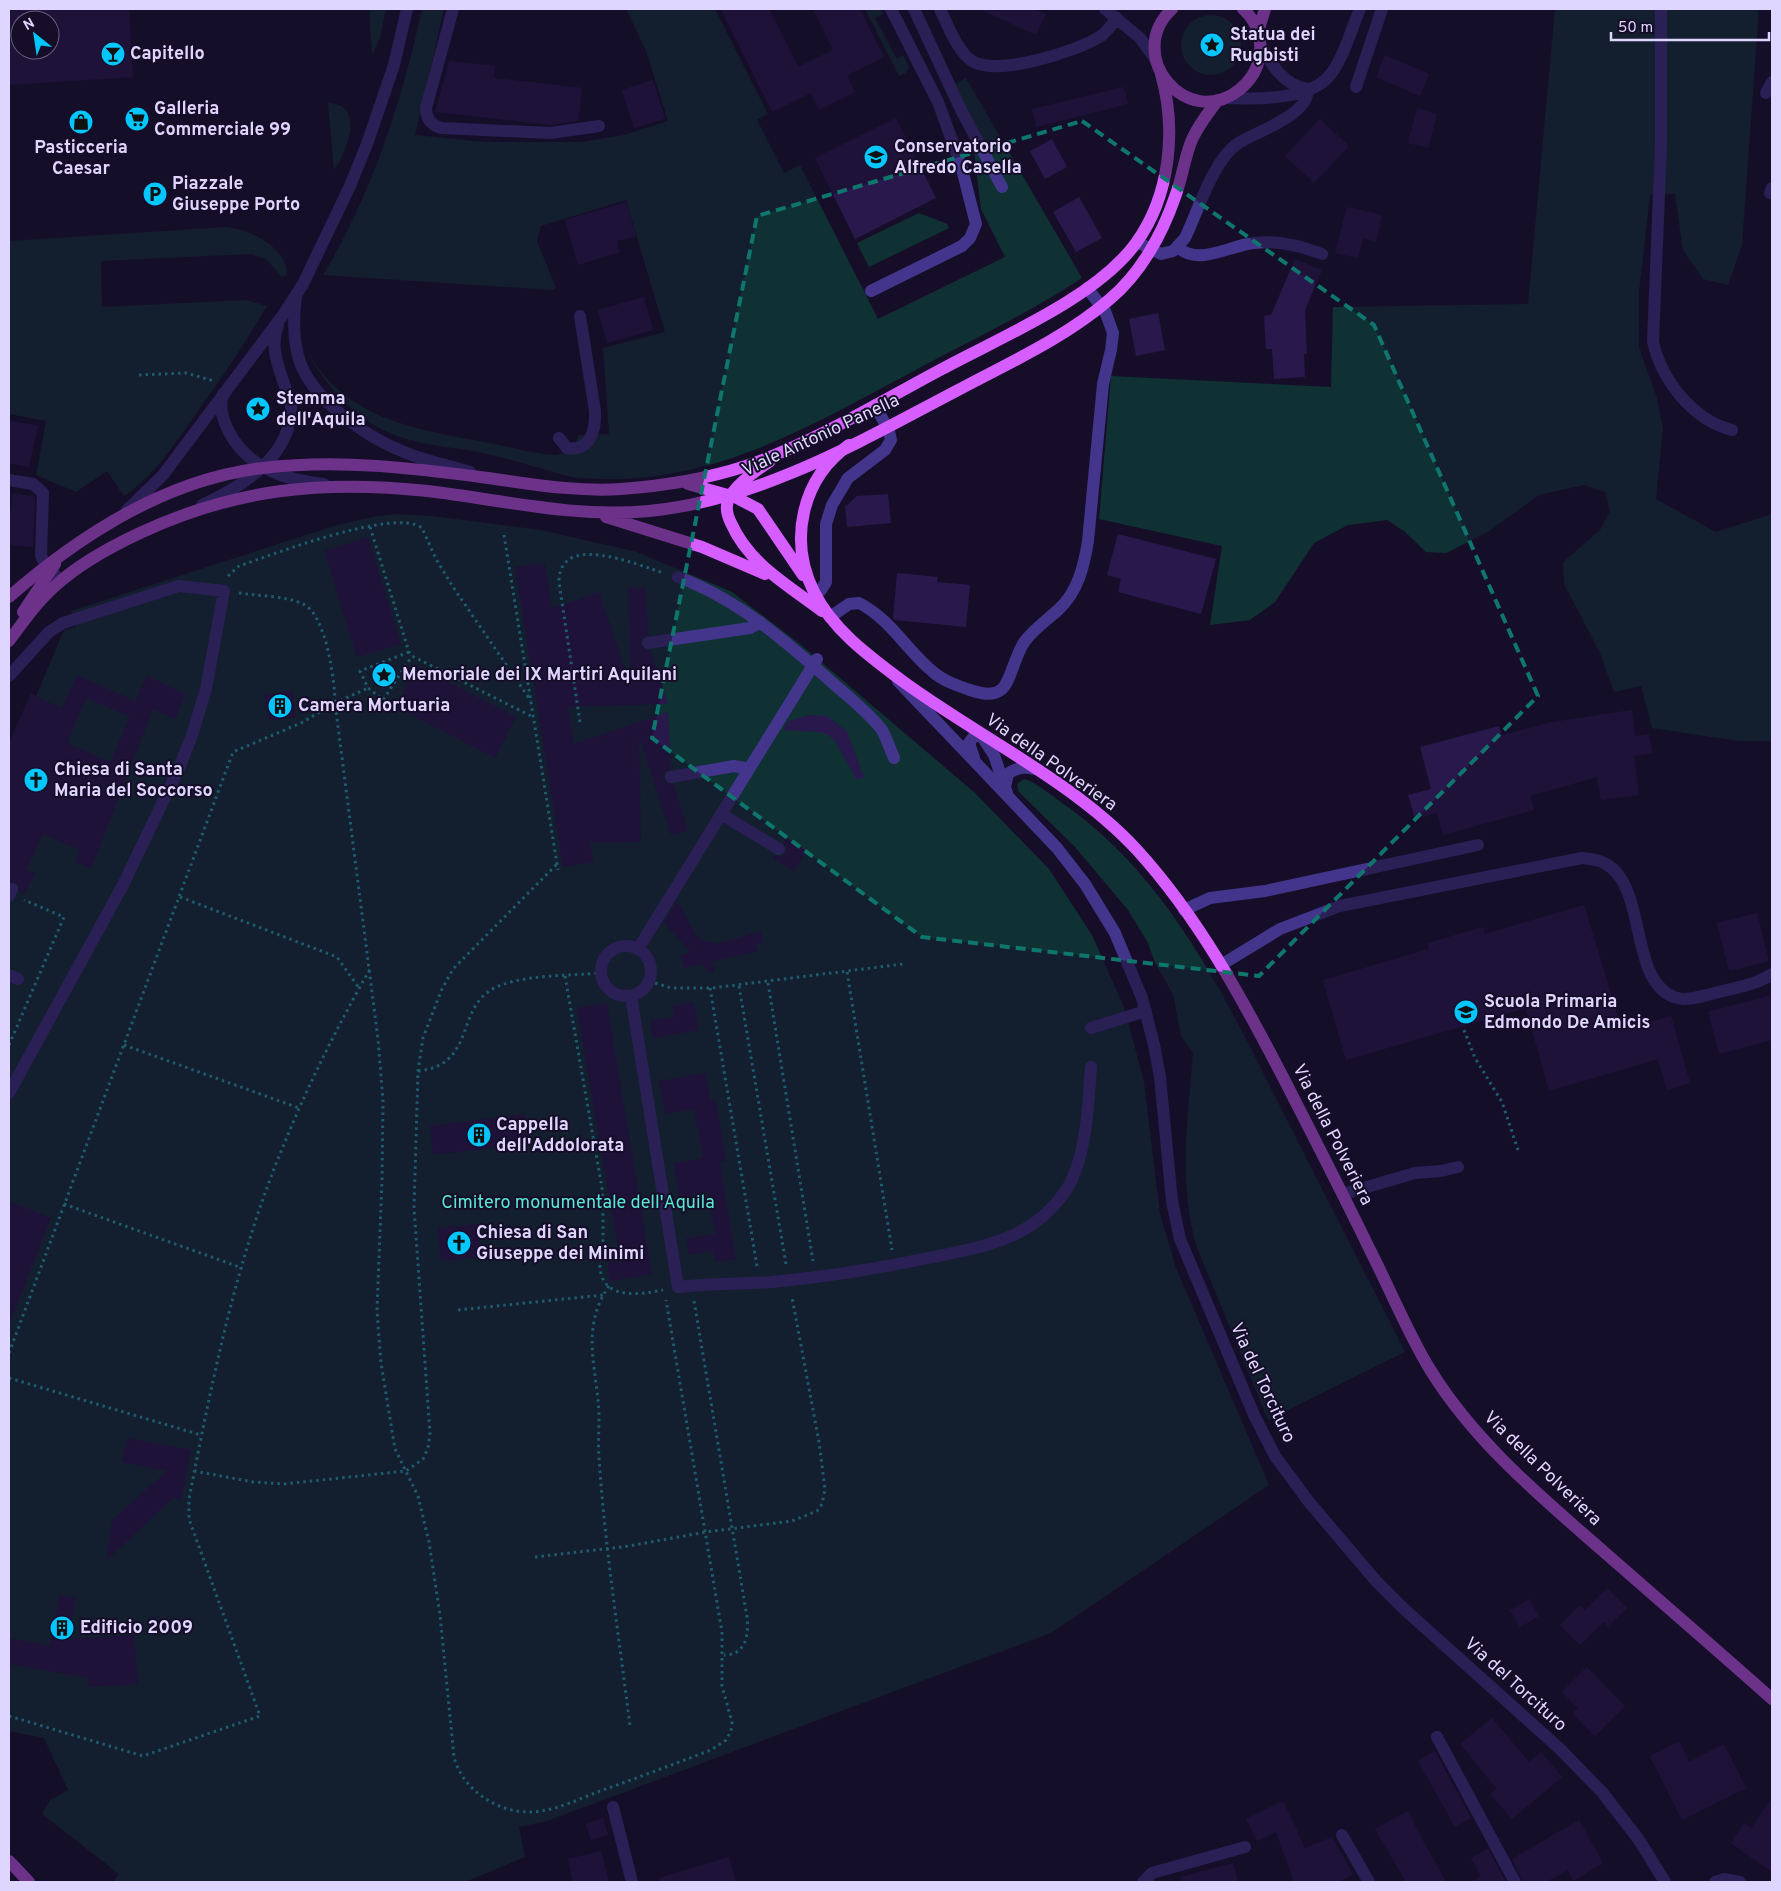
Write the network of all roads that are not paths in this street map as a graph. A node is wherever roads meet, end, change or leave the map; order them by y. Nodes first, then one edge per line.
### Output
1 (407, 9) edge
2 (453, 9) edge
3 (891, 9) edge
4 (914, 9) edge
5 (940, 9) edge
6 (1105, 9) edge
7 (1172, 9) edge
8 (1243, 9) edge
9 (1265, 9) edge
10 (1360, 9) edge
11 (1382, 9) edge
12 (1661, 9) edge
13 (1117, 18) junction
14 (1259, 37) junction
15 (1156, 60) junction
16 (1161, 74) junction
17 (1356, 87) dead end
18 (1306, 89) junction
19 (1221, 99) junction
20 (599, 126) dead end
21 (1002, 187) dead end
22 (1137, 242) junction
23 (1178, 247) junction
24 (1150, 250) junction
25 (1322, 254) dead end
26 (1087, 288) junction
27 (871, 291) dead end
28 (296, 294) junction
29 (1101, 306) junction
30 (283, 315) junction
31 (580, 316) dead end
32 (225, 391) junction
33 (875, 405) junction
34 (887, 426) junction
35 (1732, 430) dead end
36 (559, 438) dead end
37 (849, 445) junction
38 (789, 449) junction
39 (262, 468) junction
40 (494, 479) junction
41 (9, 480) edge
42 (674, 483) junction
43 (348, 488) junction
44 (731, 496) junction
45 (586, 512) junction
46 (184, 514) junction
47 (109, 522) junction
48 (48, 568) junction
49 (678, 577) road end
50 (61, 581) junction
51 (780, 581) junction
52 (815, 594) junction
53 (9, 597) edge
54 (830, 618) junction
55 (760, 622) junction
56 (9, 636) edge
57 (9, 641) edge
58 (648, 643) dead end
59 (815, 663) junction
60 (888, 670) junction
61 (9, 676) edge
62 (981, 735) junction
63 (894, 758) dead end
64 (750, 769) junction
65 (1035, 769) junction
66 (983, 770) junction
67 (671, 777) dead end
68 (1008, 794) junction
69 (721, 814) junction
70 (1478, 845) dead end
71 (779, 849) dead end
72 (1184, 910) junction
73 (638, 949) junction
74 (1221, 965) junction
75 (1772, 974) edge
76 (631, 996) junction
77 (1146, 1011) junction
78 (1091, 1028) dead end
79 (1091, 1067) dead end
80 (9, 1093) edge
81 (1458, 1166) dead end
82 (1343, 1194) junction
83 (1772, 1699) edge
84 (1437, 1737) dead end
85 (613, 1807) dead end
86 (1342, 1834) dead end
87 (1246, 1847) dead end
88 (9, 1861) edge
89 (29, 1882) edge
90 (632, 1882) edge
91 (1143, 1882) edge
92 (1369, 1882) edge
93 (1515, 1882) edge
94 (1665, 1882) edge
95 (1715, 1882) edge
96 (1740, 1882) edge

1 - 28 street
2 - 20 street
3 - 27 street
4 - 21 street
5 - 13 street
6 - 13 street
7 - 15 main road, Viale Antonio Panella
8 - 14 main road
9 - 14 main road
10 - 18 street
11 - 17 street
12 - 35 street
13 - 15 street
14 - 18 street
14 - 19 main road
15 - 16 main road, Viale Antonio Panella
16 - 19 main road
16 - 22 main road, Viale Antonio Panella
18 - 19 street
18 - 23 street
19 - 24 main road, Viale Antonio Panella
22 - 24 street
22 - 26 main road, Viale Antonio Panella
23 - 24 street
23 - 25 street
24 - 29 main road, Viale Antonio Panella
26 - 29 street
26 - 33 main road, Viale Antonio Panella
28 - 30 street
28 - 40 street
29 - 34 main road, Viale Antonio Panella
29 - 54 street
30 - 32 street
30 - 39 street
31 - 36 street
32 - 39 street
32 - 47 street
33 - 34 street
33 - 38 main road, Viale Antonio Panella
34 - 37 main road, Viale Antonio Panella
34 - 52 street
37 - 44 main road, Viale Antonio Panella
37 - 52 main road, Via della Polveriera
38 - 42 main road, Viale Antonio Panella
38 - 44 main road
39 - 40 main road, Viale Antonio Panella
39 - 43 street
39 - 46 street
39 - 47 main road, Viale Antonio Panella
40 - 42 main road, Viale Antonio Panella
41 - 48 street
42 - 44 main road, Via della Polveriera
43 - 45 main road, Viale Antonio Panella
43 - 46 main road, Viale Antonio Panella
44 - 45 main road, Viale Antonio Panella
44 - 51 main road, Via della Polveriera
44 - 52 main road, Via della Polveriera
45 - 51 main road, Via della Polveriera
46 - 50 main road, Viale Antonio Panella
47 - 48 main road, Viale Antonio Panella
48 - 50 street
48 - 53 main road, Viale Antonio Panella
48 - 56 main road, Viale Antonio Panella
49 - 55 street
50 - 57 main road, Viale Antonio Panella
51 - 54 main road, Via della Polveriera
52 - 54 main road, Via della Polveriera
54 - 60 main road, Via della Polveriera
55 - 58 street
55 - 59 street
59 - 63 street
59 - 64 street
60 - 62 main road, Via della Polveriera
60 - 66 street, Via del Torcituro
61 - 80 street
62 - 65 main road, Via della Polveriera
62 - 66 street, Via del Torcituro
62 - 68 street, Via del Torcituro
64 - 67 street
64 - 69 street
65 - 68 street
65 - 72 main road, Via della Polveriera
66 - 68 street, Via del Torcituro
68 - 77 street, Via del Torcituro
69 - 71 street
69 - 73 street
70 - 72 street
72 - 74 main road, Via della Polveriera
73 - 76 street
73 - 76 street
74 - 75 street
74 - 82 main road, Via della Polveriera
76 - 79 street
77 - 78 street
77 - 94 street, Via del Torcituro
81 - 82 street
82 - 83 main road, Via della Polveriera
84 - 93 street
85 - 90 street
86 - 92 street
87 - 91 street
88 - 89 main road
95 - 96 street

